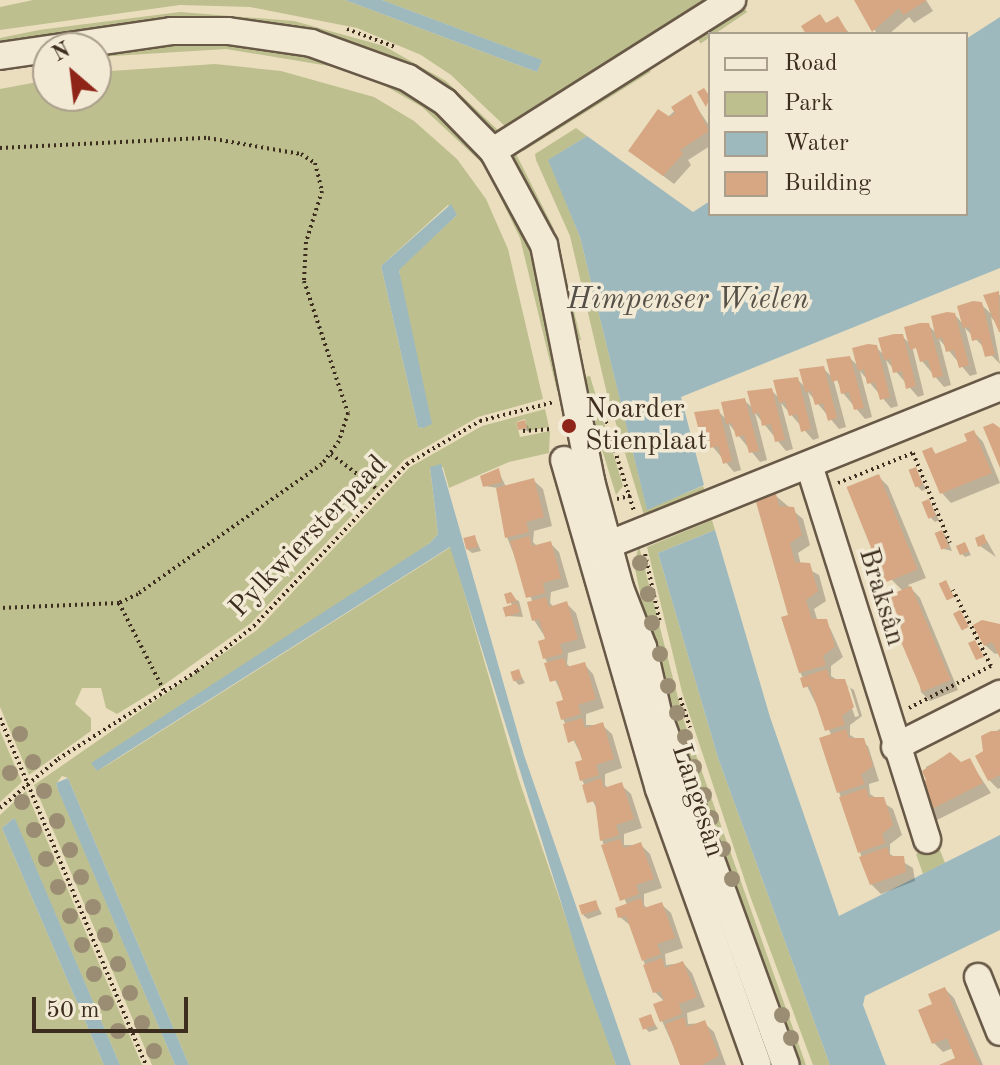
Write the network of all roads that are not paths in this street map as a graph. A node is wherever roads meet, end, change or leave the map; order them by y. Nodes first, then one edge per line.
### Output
1 (732, 0) edge
2 (0, 56) edge
3 (493, 151) junction
4 (1000, 387) edge
5 (564, 460) road end
6 (809, 465) junction
7 (615, 542) junction
8 (1000, 694) edge
9 (895, 747) junction
10 (927, 840) dead end
11 (978, 977) dead end
12 (1000, 1032) edge
13 (758, 1065) edge
14 (786, 1065) edge

1 - 3 street
2 - 3 street, Langesân
3 - 7 street, Langesân
4 - 6 street
5 - 7 street, Langesân
6 - 7 street
6 - 9 street, Braksân
7 - 13 street, Langesân
7 - 14 street, Langesân
8 - 9 street
9 - 10 street, Braksân
11 - 12 street

